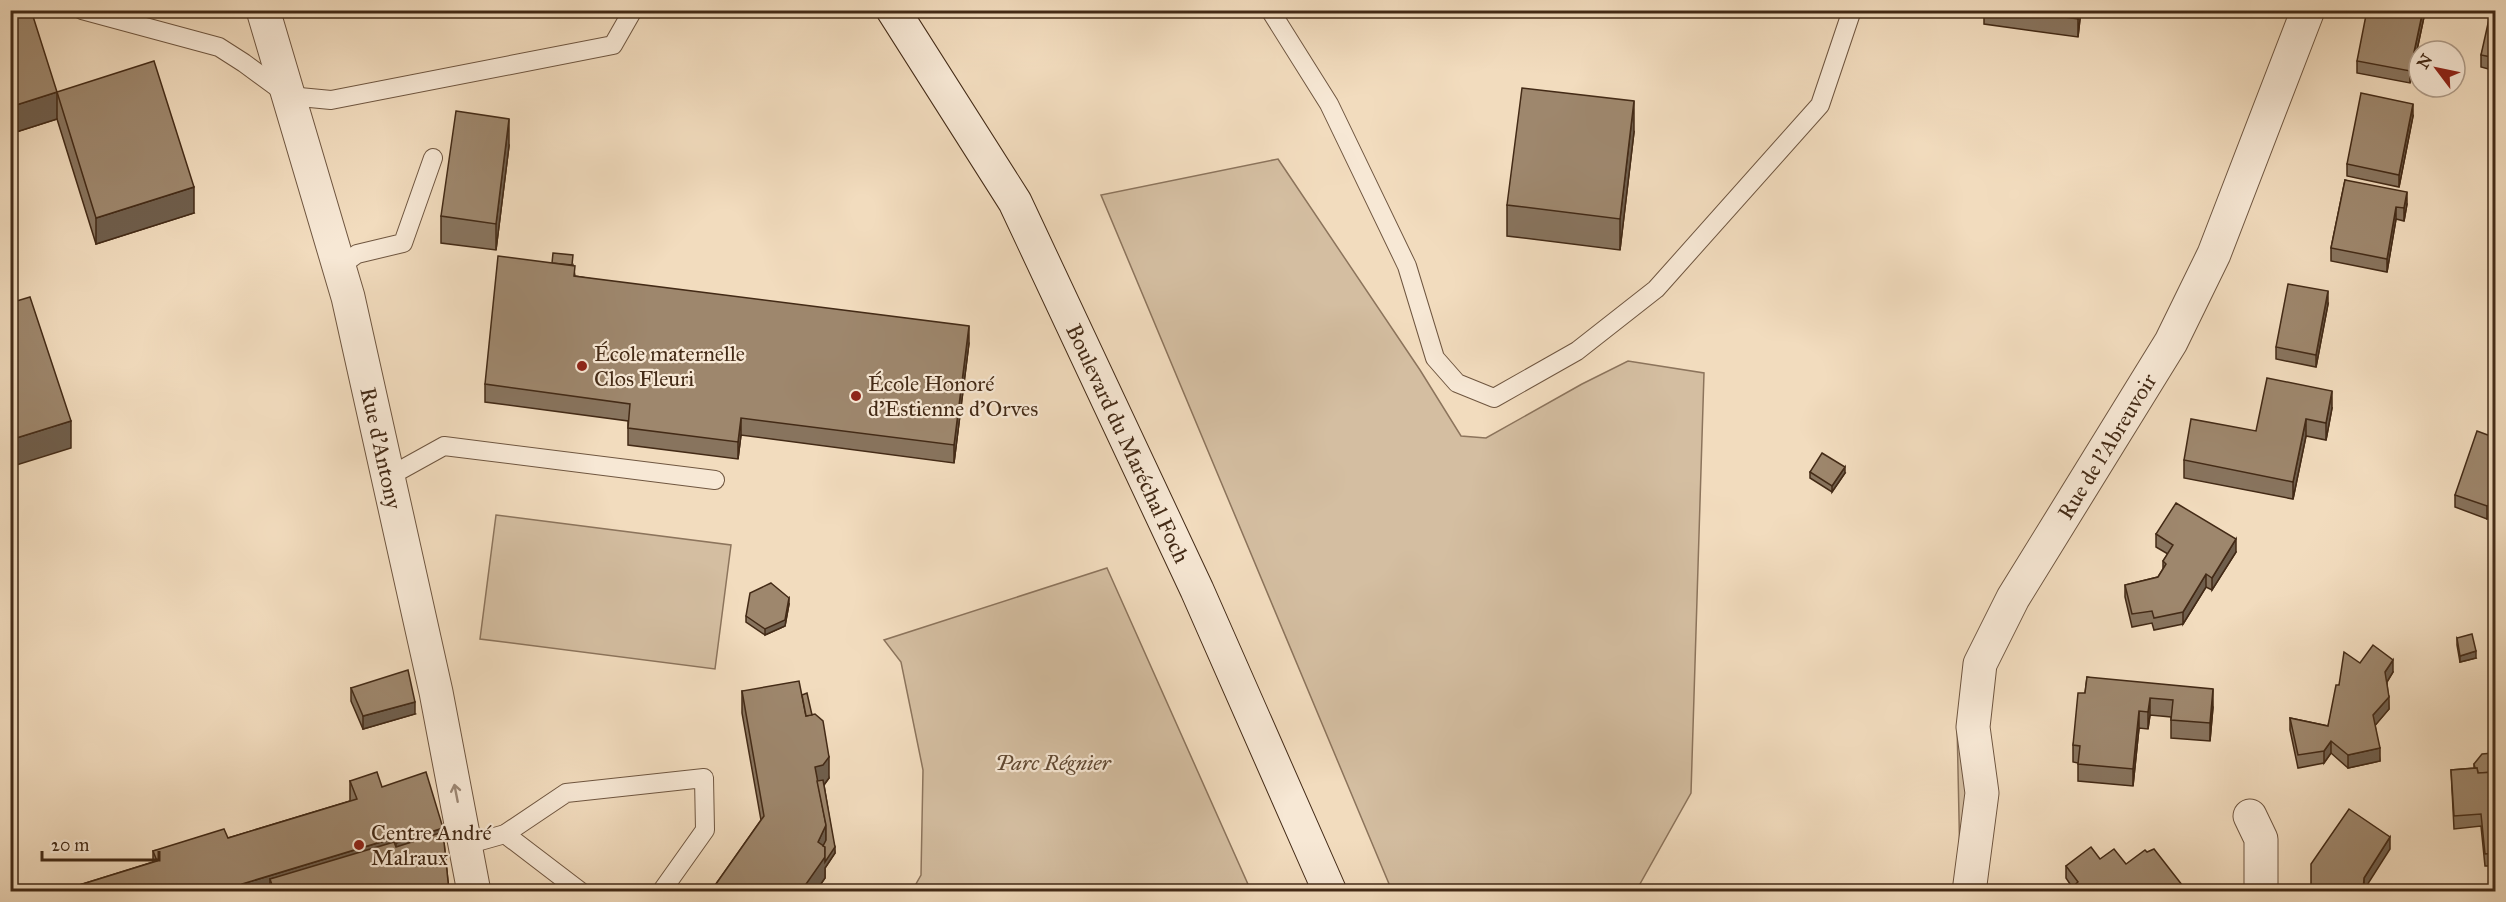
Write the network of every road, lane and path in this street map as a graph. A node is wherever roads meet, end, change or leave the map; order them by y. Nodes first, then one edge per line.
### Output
1 (82, 10) edge
2 (263, 10) edge
3 (633, 10) edge
4 (893, 10) edge
5 (1270, 10) edge
6 (1851, 10) edge
7 (2308, 10) edge
8 (289, 96) junction
9 (433, 158) dead end
10 (339, 267) junction
11 (388, 477) junction
12 (715, 480) dead end
13 (2250, 816) dead end
14 (505, 834) junction
15 (466, 845) junction
16 (474, 891) edge
17 (581, 891) edge
18 (661, 891) edge
19 (1330, 891) edge
20 (1969, 891) edge
21 (2261, 891) edge

1 - 8 lane
2 - 8 street, Rue d'Antony
3 - 8 lane
4 - 19 street, Boulevard du Maréchal Foch
5 - 6 lane
7 - 20 street, Rue de l'Abreuvoir
8 - 10 street, Rue d'Antony
9 - 10 lane
10 - 11 street, Rue d'Antony
11 - 12 lane
15 -> 11 street, Rue d'Antony
13 - 21 street
14 - 15 lane
14 - 17 lane
14 - 18 lane
15 - 16 street, Rue d'Antony

